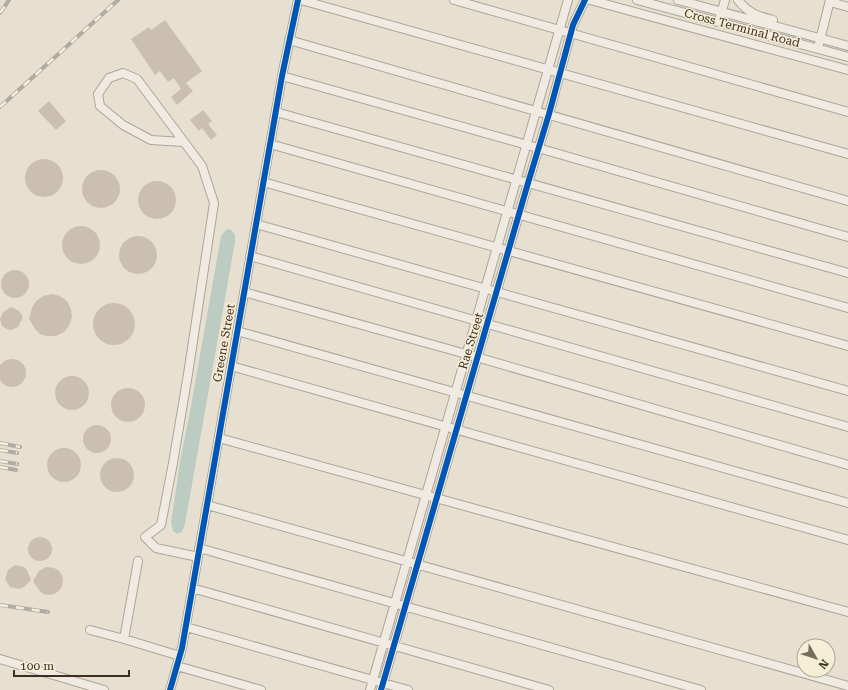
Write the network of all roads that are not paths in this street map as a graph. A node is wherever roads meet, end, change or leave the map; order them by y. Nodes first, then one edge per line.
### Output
1 (300, 0) edge
2 (454, 0) edge
3 (568, 0) edge
4 (585, 0) edge
5 (590, 0) edge
6 (637, 0) edge
7 (678, 0) edge
8 (725, 0) edge
9 (738, 0) edge
10 (830, 1) edge
11 (848, 7) edge
12 (721, 12) junction
13 (718, 22) junction
14 (560, 30) junction
15 (571, 33) junction
16 (806, 35) junction
17 (820, 39) junction
18 (289, 40) junction
19 (848, 46) edge
20 (817, 48) junction
21 (848, 57) edge
22 (548, 69) junction
23 (848, 70) edge
24 (560, 73) junction
25 (282, 76) junction
26 (536, 111) junction
27 (276, 112) junction
28 (848, 112) edge
29 (549, 114) junction
30 (184, 142) junction
31 (270, 144) junction
32 (526, 145) junction
33 (538, 148) junction
34 (848, 154) edge
35 (516, 180) junction
36 (263, 182) junction
37 (528, 183) junction
38 (848, 201) edge
39 (508, 211) junction
40 (519, 214) junction
41 (256, 224) junction
42 (848, 237) edge
43 (497, 247) junction
44 (508, 250) junction
45 (250, 256) junction
46 (848, 273) edge
47 (485, 288) junction
48 (244, 292) junction
49 (496, 292) junction
50 (848, 308) edge
51 (476, 321) junction
52 (488, 324) junction
53 (237, 331) junction
54 (848, 346) edge
55 (466, 354) junction
56 (477, 357) junction
57 (231, 366) junction
58 (848, 391) edge
59 (456, 392) junction
60 (466, 395) junction
61 (446, 426) junction
62 (848, 427) edge
63 (457, 430) junction
64 (219, 438) junction
65 (848, 465) edge
66 (426, 495) junction
67 (436, 498) junction
68 (848, 503) edge
69 (207, 505) junction
70 (848, 540) edge
71 (199, 548) junction
72 (198, 557) junction
73 (138, 561) dead end
74 (407, 561) junction
75 (417, 564) junction
76 (192, 588) junction
77 (395, 604) junction
78 (405, 606) junction
79 (848, 612) edge
80 (186, 627) junction
81 (90, 630) dead end
82 (124, 639) junction
83 (383, 643) junction
84 (394, 646) junction
85 (180, 656) junction
86 (0, 659) edge
87 (177, 666) junction
88 (373, 680) junction
89 (848, 686) edge
90 (382, 687) edge
91 (104, 690) edge
92 (170, 690) edge
93 (261, 690) edge
94 (370, 690) edge
95 (408, 690) edge
96 (549, 690) edge
97 (701, 690) edge

1 - 18 street, Greene Street
1 - 22 street
2 - 14 street
3 - 14 street, Rae Street
4 - 15 street, Rae Street
5 - 23 street
6 - 13 street, Cross Terminal Road
7 - 12 street, Cross Terminal Road
8 - 12 street
9 - 16 street
10 - 11 street
10 - 17 street
12 - 13 street
12 - 16 street, Cross Terminal Road
13 - 20 street, Cross Terminal Road
14 - 15 street
14 - 22 street, Rae Street
15 - 24 street, Rae Street
15 - 28 street
16 - 17 street, Cross Terminal Road
17 - 19 street, Cross Terminal Road
17 - 20 street
18 - 25 street, Greene Street
18 - 26 street
20 - 21 street, Cross Terminal Road
22 - 24 street
22 - 26 street, Rae Street
24 - 29 street, Rae Street
24 - 34 street
25 - 27 street, Greene Street
25 - 32 street
26 - 29 street
26 - 32 street, Rae Street
27 - 31 street, Greene Street
27 - 35 street
29 - 33 street, Rae Street
29 - 38 street
30 - 30 street
30 - 72 street
31 - 36 street, Greene Street
31 - 39 street
32 - 33 street
32 - 35 street, Rae Street
33 - 37 street, Rae Street
33 - 42 street
35 - 37 street
35 - 39 street, Rae Street
36 - 41 street, Greene Street
36 - 43 street
37 - 40 street, Rae Street
37 - 46 street
39 - 40 street
39 - 43 street, Rae Street
40 - 44 street, Rae Street
40 - 50 street
41 - 45 street, Greene Street
41 - 47 street
43 - 44 street
43 - 47 street, Rae Street
44 - 49 street, Rae Street
44 - 54 street
45 - 48 street, Greene Street
45 - 51 street
47 - 49 street
47 - 51 street, Rae Street
48 - 53 street, Greene Street
48 - 55 street
49 - 52 street, Rae Street
49 - 58 street
51 - 52 street
51 - 55 street, Rae Street
52 - 56 street, Rae Street
52 - 62 street
53 - 57 street, Greene Street
53 - 59 street
55 - 56 street
55 - 59 street, Rae Street
56 - 60 street, Rae Street
56 - 65 street
57 - 61 street
57 - 64 street, Greene Street
59 - 60 street
59 - 61 street, Rae Street
60 - 63 street, Rae Street
60 - 68 street
61 - 63 street
61 - 66 street, Rae Street
63 - 67 street, Rae Street
63 - 70 street
64 - 66 street
64 - 69 street, Greene Street
66 - 67 street
66 - 74 street, Rae Street
67 - 75 street, Rae Street
67 - 79 street
69 - 71 street, Greene Street
69 - 74 street
71 - 72 street, Greene Street
71 - 77 street
72 - 76 street, Greene Street
73 - 82 street
74 - 75 street
74 - 77 street, Rae Street
75 - 78 street, Rae Street
75 - 89 street
76 - 80 street, Greene Street
76 - 83 street
77 - 78 street
77 - 83 street, Rae Street
78 - 84 street, Rae Street
78 - 97 street
80 - 85 street, Greene Street
80 - 88 street
81 - 82 street
82 - 85 street
83 - 84 street
83 - 88 street, Rae Street
84 - 90 street, Rae Street
84 - 96 street
85 - 87 street, Greene Street
86 - 91 street
87 - 92 street, Greene Street
87 - 93 street
88 - 90 street
88 - 94 street, Rae Street
90 - 95 street

